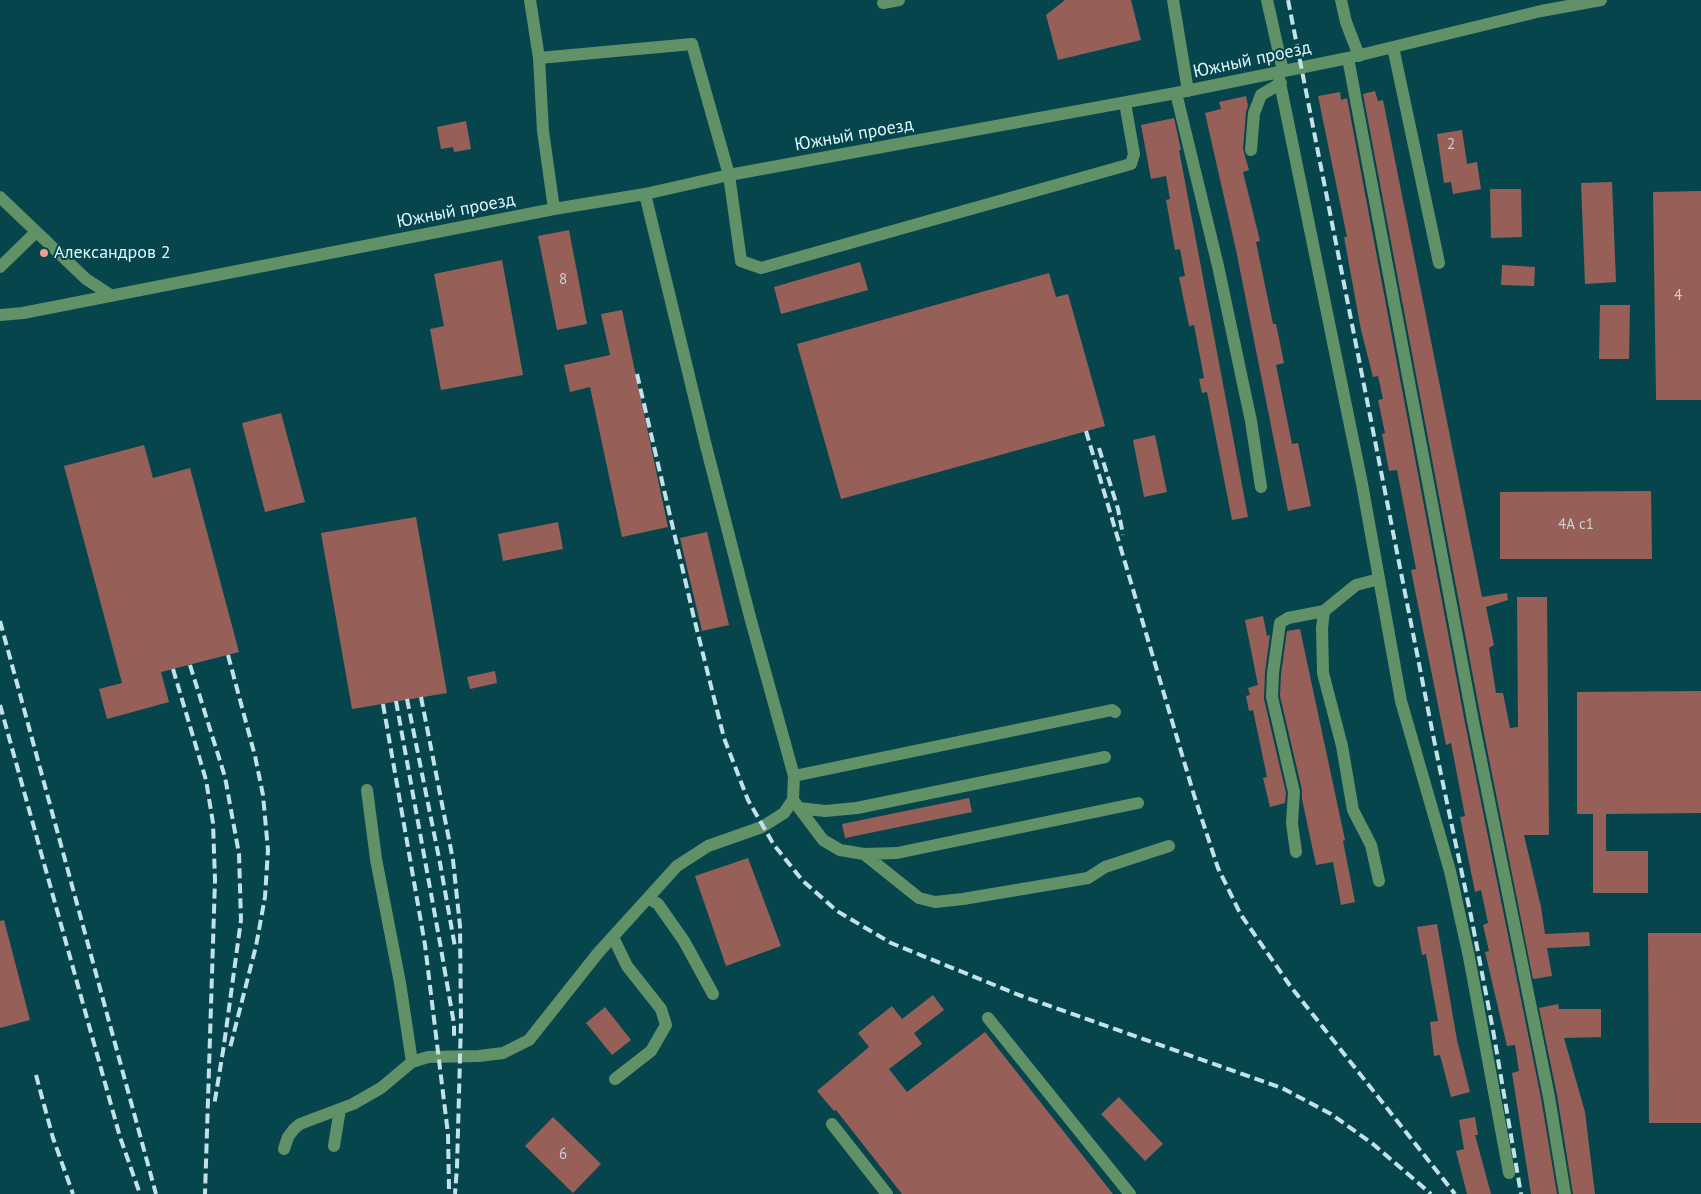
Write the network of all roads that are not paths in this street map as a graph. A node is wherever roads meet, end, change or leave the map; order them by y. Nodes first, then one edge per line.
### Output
1 (530, 0) edge
2 (899, 0) edge
3 (1173, 0) edge
4 (1267, 0) edge
5 (1341, 0) edge
6 (1601, 0) edge
7 (883, 4) dead end
8 (1535, 6) edge
9 (1393, 47) junction
10 (1353, 57) junction
11 (539, 58) junction
12 (1281, 76) junction
13 (1182, 92) junction
14 (1125, 103) junction
15 (1251, 150) dead end
16 (729, 175) junction
17 (645, 194) junction
18 (0, 197) edge
19 (554, 210) junction
20 (36, 232) junction
21 (1439, 263) dead end
22 (0, 267) edge
23 (112, 296) junction
24 (0, 316) edge
25 (1261, 487) dead end
26 (1379, 579) junction
27 (1324, 611) junction
28 (1115, 712) dead end
29 (1105, 757) dead end
30 (794, 776) junction
31 (367, 790) dead end
32 (1138, 803) dead end
33 (796, 804) junction
34 (1169, 846) dead end
35 (1296, 852) dead end
36 (864, 854) junction
37 (1379, 881) dead end
38 (648, 898) junction
39 (613, 936) junction
40 (713, 994) dead end
41 (988, 1018) dead end
42 (412, 1062) junction
43 (615, 1079) dead end
44 (340, 1109) junction
45 (832, 1124) dead end
46 (334, 1146) dead end
47 (284, 1149) dead end
48 (1509, 1173) dead end
49 (887, 1194) edge
50 (1130, 1194) edge
51 (1565, 1194) edge

1 - 11 street
2 - 7 street
3 - 13 street
4 - 12 street
5 - 10 street
6 - 8 street, Южный проезд
8 - 9 street, Южный проезд
9 - 10 street, Южный проезд
9 - 21 street
10 - 12 street, Южный проезд
10 - 51 street
11 - 16 street
11 - 19 street
12 - 13 street, Южный проезд
12 - 15 street
12 - 26 street
13 - 14 street, Южный проезд
13 - 25 street
14 - 16 street, Южный проезд
14 - 16 street
16 - 17 street, Южный проезд
17 - 19 street, Южный проезд
17 - 30 street
18 - 20 street
19 - 23 street, Южный проезд
20 - 22 street
20 - 23 street
23 - 24 street, Южный проезд
26 - 27 street
26 - 48 street
27 - 35 street
27 - 37 street
28 - 30 street
29 - 33 street
30 - 33 street
31 - 42 street
32 - 36 street
33 - 36 street
33 - 38 street
34 - 36 street
38 - 39 street
38 - 40 street
39 - 42 street
39 - 43 street
41 - 50 street
42 - 44 street
44 - 46 street
44 - 47 street
45 - 49 street

